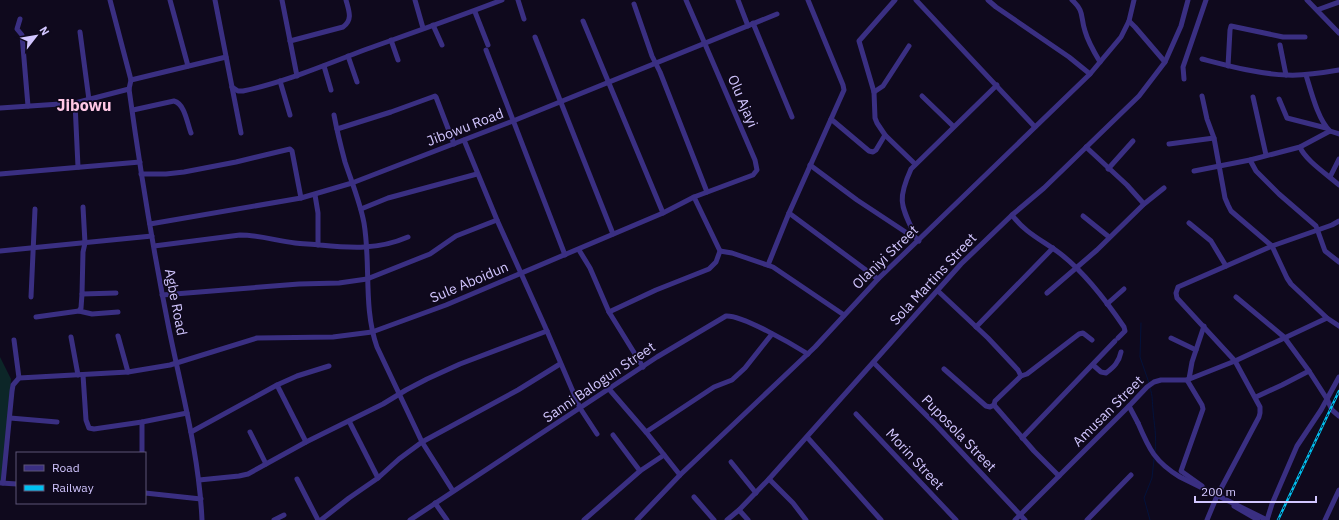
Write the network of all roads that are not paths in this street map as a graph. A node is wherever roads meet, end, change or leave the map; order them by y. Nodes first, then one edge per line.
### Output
1 (110, 0) edge
2 (170, 0) edge
3 (215, 0) edge
4 (282, 0) edge
5 (346, 0) edge
6 (415, 0) edge
7 (484, 0) edge
8 (502, 0) edge
9 (518, 0) edge
10 (686, 0) edge
11 (738, 0) edge
12 (808, 0) edge
13 (895, 0) edge
14 (916, 0) edge
15 (988, 0) edge
16 (1072, 0) edge
17 (1134, 0) edge
18 (1188, 0) edge
19 (1206, 0) edge
20 (1307, 0) edge
21 (1339, 2) edge
22 (634, 4) dead end
23 (486, 6) junction
24 (1317, 10) junction
25 (474, 12) junction
26 (777, 14) dead end
27 (20, 19) dead end
28 (524, 19) dead end
29 (583, 21) dead end
30 (1129, 21) junction
31 (754, 24) junction
32 (433, 25) junction
33 (748, 26) junction
34 (422, 28) junction
35 (80, 32) dead end
36 (1339, 32) edge
37 (535, 37) dead end
38 (1305, 37) dead end
39 (391, 40) junction
40 (290, 41) junction
41 (704, 43) junction
42 (442, 45) dead end
43 (1280, 45) dead end
44 (909, 46) dead end
45 (348, 56) junction
46 (226, 57) junction
47 (1202, 59) dead end
48 (398, 60) dead end
49 (1100, 62) junction
50 (1165, 62) junction
51 (656, 63) junction
52 (188, 66) junction
53 (324, 66) junction
54 (1228, 66) junction
55 (1339, 70) edge
56 (1090, 74) junction
57 (1286, 75) junction
58 (1306, 75) junction
59 (297, 76) junction
60 (1184, 79) dead end
61 (131, 80) junction
62 (280, 81) junction
63 (357, 82) dead end
64 (607, 82) junction
65 (996, 85) junction
66 (232, 88) junction
67 (129, 89) junction
68 (331, 90) dead end
69 (874, 92) junction
70 (922, 96) dead end
71 (1202, 96) dead end
72 (1253, 97) dead end
73 (1279, 99) dead end
74 (89, 100) junction
75 (560, 101) junction
76 (75, 103) junction
77 (28, 106) junction
78 (0, 108) edge
79 (133, 110) junction
80 (290, 115) dead end
81 (334, 115) dead end
82 (792, 117) dead end
83 (832, 119) junction
84 (513, 121) junction
85 (953, 126) junction
86 (1035, 126) junction
87 (337, 129) junction
88 (1328, 130) junction
89 (191, 133) dead end
90 (241, 133) dead end
91 (1339, 134) edge
92 (885, 135) junction
93 (1214, 138) junction
94 (464, 140) junction
95 (1133, 141) dead end
96 (454, 144) junction
97 (1169, 144) dead end
98 (1300, 146) junction
99 (1086, 147) junction
100 (1266, 155) junction
101 (1339, 159) edge
102 (1250, 160) junction
103 (140, 162) junction
104 (915, 164) junction
105 (810, 165) junction
106 (1219, 166) junction
107 (78, 167) junction
108 (1108, 169) junction
109 (757, 170) joint
110 (1194, 171) dead end
111 (0, 174) edge
112 (141, 174) junction
113 (477, 174) junction
114 (1330, 177) junction
115 (352, 183) junction
116 (1339, 185) edge
117 (1164, 188) dead end
118 (707, 192) junction
119 (315, 195) junction
120 (694, 197) junction
121 (301, 198) junction
122 (1144, 204) junction
123 (83, 207) dead end
124 (35, 209) dead end
125 (361, 209) junction
126 (663, 213) junction
127 (789, 214) junction
128 (1012, 215) junction
129 (1083, 216) dead end
130 (497, 220) junction
131 (1339, 221) edge
132 (1189, 223) dead end
133 (150, 224) junction
134 (1318, 230) junction
135 (614, 234) junction
136 (913, 235) junction
137 (152, 236) junction
138 (408, 237) dead end
139 (1109, 237) junction
140 (919, 241) junction
141 (85, 243) junction
142 (318, 245) junction
143 (154, 246) junction
144 (1272, 246) junction
145 (366, 247) junction
146 (33, 248) junction
147 (1053, 248) junction
148 (579, 250) junction
149 (0, 251) edge
150 (720, 251) junction
151 (565, 255) junction
152 (1339, 262) edge
153 (768, 265) junction
154 (1226, 266) junction
155 (1076, 267) junction
156 (521, 273) junction
157 (367, 279) junction
158 (878, 279) junction
159 (1124, 289) dead end
160 (938, 290) junction
161 (116, 293) dead end
162 (1047, 293) dead end
163 (82, 294) junction
164 (162, 295) junction
165 (31, 297) dead end
166 (1236, 297) dead end
167 (1108, 304) junction
168 (79, 311) junction
169 (118, 312) dead end
170 (609, 312) junction
171 (844, 315) junction
172 (36, 317) dead end
173 (1327, 318) junction
174 (1204, 326) junction
175 (1339, 326) edge
176 (976, 327) junction
177 (547, 331) junction
178 (372, 332) junction
179 (772, 334) junction
180 (118, 336) dead end
181 (72, 337) dead end
182 (1284, 337) junction
183 (1171, 338) dead end
184 (14, 340) dead end
185 (1092, 340) dead end
186 (1196, 350) junction
187 (1121, 352) dead end
188 (808, 354) junction
189 (1235, 361) junction
190 (874, 363) junction
191 (176, 364) junction
192 (560, 364) junction
193 (1093, 365) junction
194 (329, 366) dead end
195 (643, 367) junction
196 (944, 369) dead end
197 (1309, 371) junction
198 (128, 372) junction
199 (80, 375) junction
200 (1021, 376) junction
201 (1339, 377) edge
202 (19, 378) junction
203 (1188, 379) junction
204 (277, 385) junction
205 (609, 389) junction
206 (400, 394) junction
207 (1256, 397) junction
208 (1327, 399) junction
209 (994, 405) junction
210 (1129, 406) junction
211 (580, 408) junction
212 (187, 413) junction
213 (856, 414) dead end
214 (1339, 416) edge
215 (10, 418) junction
216 (349, 421) junction
217 (57, 422) dead end
218 (142, 422) junction
219 (192, 432) junction
220 (250, 432) dead end
221 (646, 432) junction
222 (597, 434) dead end
223 (613, 435) dead end
224 (807, 437) junction
225 (1022, 438) junction
226 (306, 442) junction
227 (422, 442) junction
228 (142, 452) edge
229 (664, 455) junction
230 (731, 462) dead end
231 (266, 464) junction
232 (640, 471) junction
233 (680, 475) junction
234 (1131, 475) dead end
235 (1059, 476) junction
236 (378, 478) junction
237 (297, 479) dead end
238 (769, 479) junction
239 (199, 480) junction
240 (2, 483) edge
241 (16, 484) edge
242 (1339, 490) edge
243 (454, 491) junction
244 (146, 493) edge
245 (756, 493) junction
246 (1217, 496) junction
247 (694, 497) dead end
248 (201, 499) junction
249 (435, 503) junction
250 (738, 510) junction
251 (284, 515) dead end
252 (1020, 515) junction
253 (202, 520) edge
254 (274, 520) edge
255 (318, 520) edge
256 (321, 520) edge
257 (410, 520) edge
258 (447, 520) edge
259 (584, 520) edge
260 (637, 520) edge
261 (714, 520) edge
262 (727, 520) edge
263 (748, 520) edge
264 (806, 520) edge
265 (881, 520) edge
266 (956, 520) edge
267 (1014, 520) edge
268 (1025, 520) edge
269 (1086, 520) edge
270 (1207, 520) edge
271 (1258, 520) edge
272 (1267, 520) edge
273 (1325, 520) edge

1 - 61 street
2 - 52 street
3 - 46 street
4 - 40 street
5 - 40 street
6 - 34 street
7 - 23 street
8 - 23 street
9 - 28 street
10 - 41 street, Olu Ajayi
11 - 33 street
12 - 83 street
13 - 69 street
14 - 65 street
15 - 56 street
16 - 49 street
17 - 30 street, Olaniyi Street
18 - 50 street, Sola Martins Street
19 - 60 street
20 - 24 street
21 - 24 street
22 - 51 street
23 - 25 street
24 - 36 street
25 - 32 street
25 - 84 street
26 - 31 street, Jibowu Road
27 - 77 street
29 - 64 street
30 - 49 street, Olaniyi Street
30 - 50 street
31 - 33 street, Jibowu Road
31 - 82 street
32 - 34 street
32 - 42 street
33 - 41 street, Jibowu Road
34 - 39 street
35 - 74 street
37 - 75 street
38 - 54 street
39 - 45 street
39 - 48 street
40 - 59 street
41 - 51 street, Jibowu Road
41 - 109 street, Olu Ajayi
43 - 57 street
44 - 69 street
45 - 53 street
45 - 63 street
46 - 52 street
46 - 66 street
47 - 54 street
49 - 56 street, Olaniyi Street
50 - 99 street, Sola Martins Street
51 - 64 street, Jibowu Road
51 - 118 street
52 - 61 street
53 - 59 street
53 - 68 street
54 - 57 street
55 - 58 street
56 - 86 street, Olaniyi Street
57 - 58 street
58 - 88 street
59 - 62 street
61 - 67 street
62 - 66 street
62 - 80 street
64 - 75 street, Jibowu Road
64 - 126 street
65 - 85 street
65 - 86 street
66 - 90 street
67 - 74 street
67 - 79 street, Agbe Road
69 - 92 street
70 - 85 street
71 - 93 street
72 - 100 street
73 - 88 street
74 - 76 street
75 - 84 street, Jibowu Road
75 - 135 street
76 - 77 street
76 - 107 street
77 - 78 street
79 - 89 street
79 - 103 street, Agbe Road
81 - 87 street
83 - 92 street
83 - 105 street
84 - 94 street, Jibowu Road
84 - 151 street
85 - 104 street
86 - 140 street, Olaniyi Street
87 - 96 street
87 - 115 street
88 - 91 street
88 - 98 street
92 - 104 street
93 - 97 street
93 - 106 street
94 - 96 street, Jibowu Road
94 - 113 street
95 - 108 street
96 - 115 street, Jibowu Road
98 - 100 street
98 - 114 street
99 - 108 street
99 - 128 street, Sola Martins Street
100 - 102 street
101 - 114 street
102 - 106 street
102 - 134 street
103 - 107 street
103 - 112 street, Agbe Road
104 - 136 street
105 - 127 street
105 - 136 street
106 - 110 street
106 - 144 street
107 - 111 street
108 - 122 street
109 - 118 street, Sule Aboidun
112 - 121 street
112 - 133 street, Agbe Road
113 - 125 street
113 - 130 street
114 - 116 street
115 - 119 street, Jibowu Road
115 - 125 street
117 - 122 street
118 - 120 street, Sule Aboidun
119 - 121 street, Jibowu Road
119 - 142 street
120 - 126 street, Sule Aboidun
120 - 150 street
121 - 133 street, Jibowu Road
122 - 139 street
123 - 141 street
124 - 146 street
125 - 145 street
126 - 135 street, Sule Aboidun
127 - 153 street
127 - 158 street
128 - 147 street
128 - 160 street, Sola Martins Street
129 - 139 street
130 - 156 street
130 - 157 street
131 - 134 street
132 - 154 street
133 - 137 street, Agbe Road
134 - 144 street
134 - 152 street
135 - 148 street, Sule Aboidun
136 - 140 street
137 - 141 street
137 - 143 street, Agbe Road
138 - 145 street
139 - 155 street
140 - 158 street, Olaniyi Street
141 - 146 street
141 - 163 street
142 - 143 street
142 - 145 street
143 - 164 street, Agbe Road
144 - 154 street
144 - 173 street
145 - 157 street
146 - 149 street
146 - 165 street
147 - 155 street
147 - 176 street
148 - 151 street, Sule Aboidun
148 - 170 street
150 - 153 street
150 - 170 street
151 - 156 street, Sule Aboidun
153 - 171 street
154 - 174 street
155 - 162 street
155 - 167 street
156 - 177 street
156 - 178 street, Sule Aboidun
157 - 164 street
157 - 178 street
158 - 171 street, Olaniyi Street
159 - 167 street
160 - 176 street
160 - 190 street, Sola Martins Street
161 - 163 street
163 - 168 street
164 - 191 street, Agbe Road
166 - 182 street
167 - 193 street
168 - 169 street
168 - 172 street
170 - 195 street
171 - 188 street, Olaniyi Street
173 - 175 street
173 - 182 street, Amusan Street
174 - 186 street
174 - 189 street
176 - 200 street
177 - 192 street
177 - 206 street
178 - 191 street, Sule Aboidun
178 - 206 street
179 - 188 street, Sanni Balogun Street
179 - 195 street, Sanni Balogun Street
179 - 221 street
180 - 198 street
181 - 199 street
182 - 189 street, Amusan Street
182 - 197 street
183 - 186 street
184 - 202 street
185 - 200 street
186 - 203 street
187 - 193 street
188 - 233 street, Olaniyi Street
189 - 203 street, Amusan Street
189 - 207 street
190 - 224 street, Sola Martins Street
190 - 252 street, Puposola Street
191 - 198 street, Sule Aboidun
191 - 212 street, Agbe Road
192 - 211 street
192 - 227 street
193 - 225 street
194 - 204 street
195 - 205 street, Sanni Balogun Street
196 - 209 street
197 - 207 street
197 - 208 street
198 - 199 street, Sule Aboidun
199 - 202 street, Sule Aboidun
199 - 218 street
200 - 209 street
201 - 208 street
202 - 215 street
203 - 210 street, Amusan Street
203 - 246 street
204 - 219 street
204 - 226 street
205 - 211 street, Sanni Balogun Street
205 - 221 street
206 - 216 street
206 - 227 street
207 - 246 street
208 - 214 street
208 - 272 street
209 - 225 street
210 - 235 street, Amusan Street
210 - 272 street, bridge
211 - 222 street
211 - 243 street, Sanni Balogun Street
212 - 218 street
212 - 219 street, Agbe Road
213 - 266 street, Morin Street
215 - 217 street
215 - 240 street
216 - 226 street
216 - 236 street
218 - 228 street
219 - 239 street, Agbe Road
220 - 231 street
221 - 229 street
223 - 232 street
224 - 238 street, Sola Martins Street
224 - 265 street
225 - 235 street
226 - 231 street
227 - 236 street
227 - 243 street
229 - 232 street
229 - 233 street
230 - 245 street
231 - 239 street
232 - 259 street
233 - 260 street, Olaniyi Street
234 - 269 street
235 - 252 street, Amusan Street
236 - 256 street
237 - 255 street
238 - 245 street, Sola Martins Street
238 - 264 street
239 - 248 street, Agbe Road
240 - 241 street
242 - 273 street
243 - 249 street, Sanni Balogun Street
244 - 248 street
245 - 250 street, Sola Martins Street
246 - 270 street
246 - 271 street
247 - 261 street
248 - 253 street, Agbe Road
249 - 257 street, Sanni Balogun Street
249 - 258 street
250 - 262 street, Sola Martins Street
250 - 263 street
251 - 254 street
252 - 267 street, Amusan Street
252 - 268 street, Puposola Street

